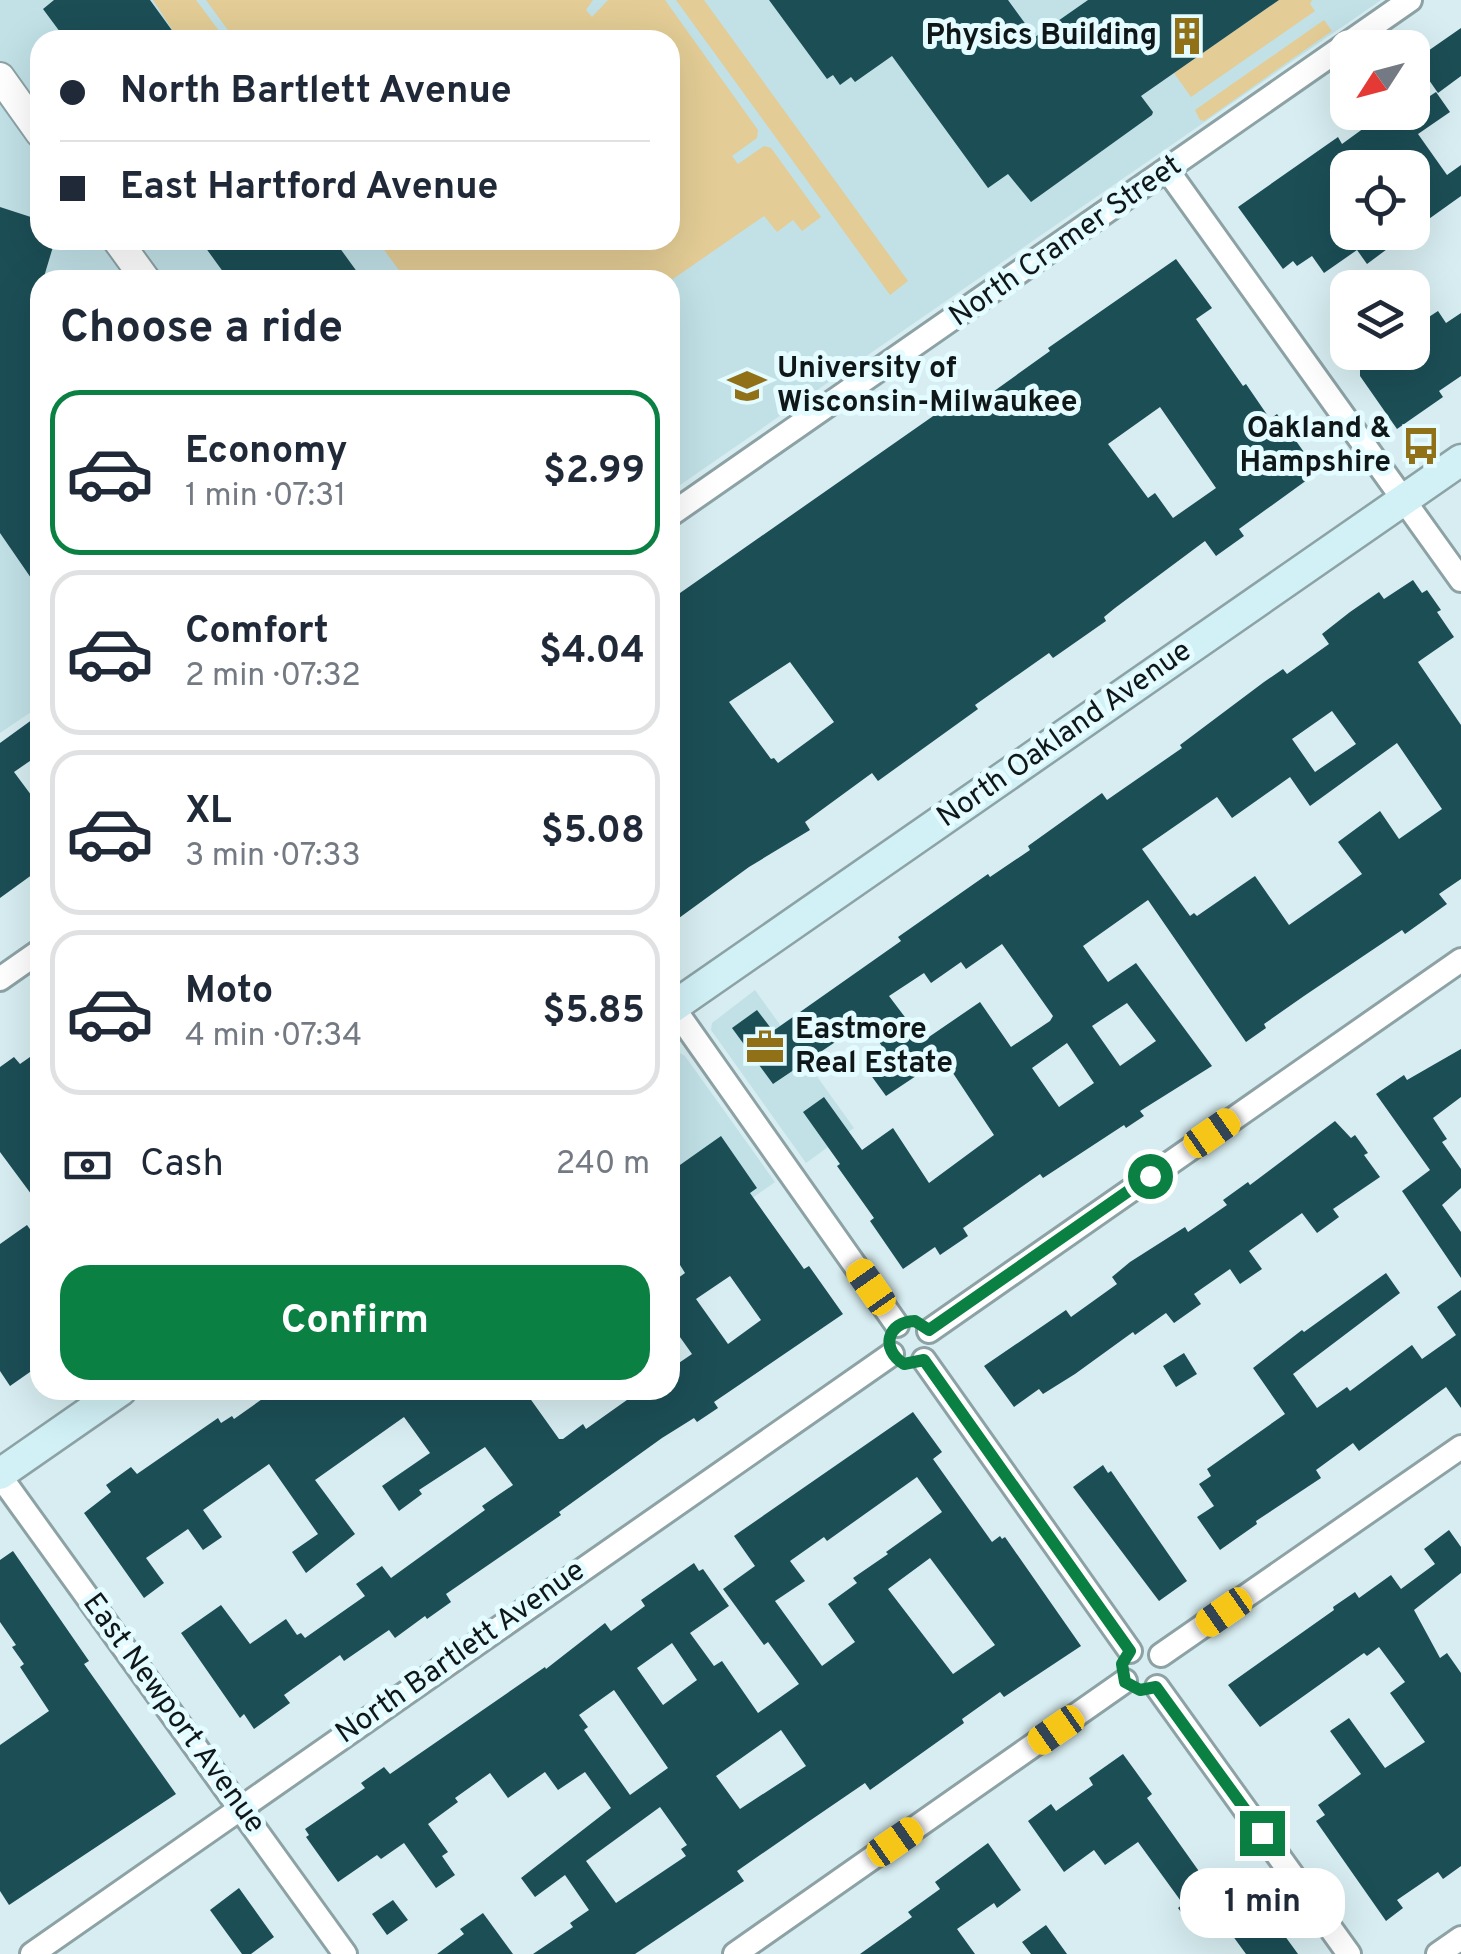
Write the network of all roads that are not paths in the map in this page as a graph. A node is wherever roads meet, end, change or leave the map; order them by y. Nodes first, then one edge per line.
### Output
1 (1410, 0) edge
2 (0, 77) edge
3 (30, 119) edge
4 (1168, 171) junction
5 (1461, 460) edge
6 (1404, 500) junction
7 (680, 509) edge
8 (1461, 580) edge
9 (30, 958) edge
10 (1461, 960) edge
11 (0, 979) edge
12 (680, 1001) edge
13 (680, 1020) edge
14 (898, 1324) junction
15 (929, 1330) junction
16 (892, 1354) junction
17 (924, 1360) junction
18 (107, 1400) edge
19 (1461, 1447) edge
20 (0, 1475) edge
21 (1130, 1651) junction
22 (1161, 1656) junction
23 (1125, 1682) junction
24 (1156, 1687) junction
25 (239, 1806) junction
26 (1461, 1938) edge
27 (32, 1954) edge
28 (344, 1954) edge
29 (734, 1954) edge
30 (1349, 1954) edge
31 (1438, 1954) edge

1 - 4 street, North Cramer Street
2 - 3 street
4 - 6 street
4 - 7 street, North Cramer Street
5 - 6 main road, North Oakland Avenue
6 - 8 street
6 - 12 main road, North Oakland Avenue
9 - 11 street
10 - 15 street
13 - 14 street
14 - 15 street
14 - 16 street
15 - 17 street
16 - 17 street
16 - 25 street, North Bartlett Avenue
17 - 21 street
18 - 20 main road
19 - 22 street
20 - 25 street, East Newport Avenue
21 - 22 street
21 - 23 street
22 - 24 street
23 - 24 street
23 - 29 street
24 - 30 street
25 - 27 street, North Bartlett Avenue
25 - 28 street, East Newport Avenue
26 - 31 street

